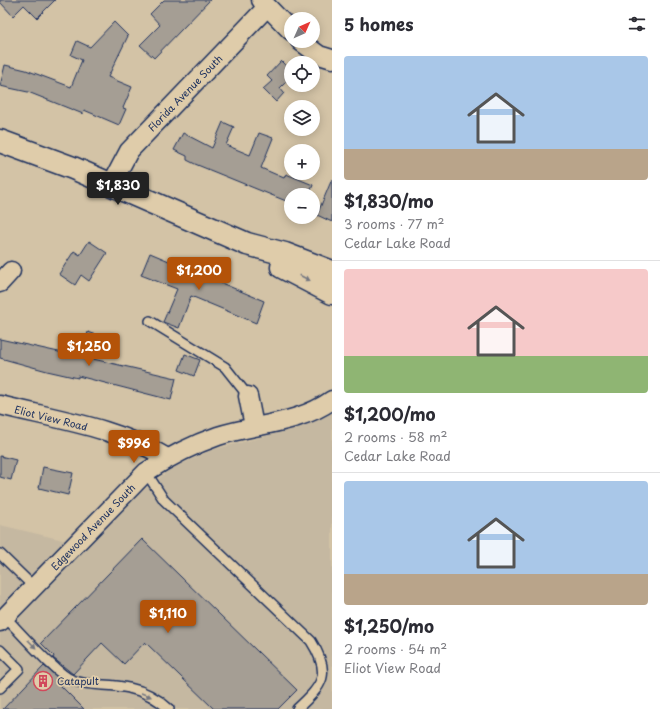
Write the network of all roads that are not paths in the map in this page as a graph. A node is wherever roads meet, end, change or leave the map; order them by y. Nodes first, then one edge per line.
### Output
1 (264, 3) edge
2 (284, 24) edge
3 (310, 48) edge
4 (332, 59) edge
5 (0, 141) edge
6 (111, 185) junction
7 (247, 244) junction
8 (332, 272) edge
9 (332, 293) edge
10 (150, 321) dead end
11 (248, 396) joint
12 (332, 400) edge
13 (0, 405) edge
14 (254, 426) junction
15 (167, 458) junction
16 (146, 472) junction
17 (0, 554) edge
18 (34, 587) junction
19 (2, 619) edge
20 (0, 650) edge
21 (0, 688) edge
22 (169, 709) edge
23 (297, 709) edge

1 - 2 street
1 - 6 street, Florida Avenue South
3 - 4 street
5 - 6 street
6 - 7 street
7 - 8 street
7 -> 9 street
10 - 11 lane
11 - 14 street
12 - 14 street, Edgewood Avenue South
13 - 15 street, Eliot View Road
14 - 15 street, Edgewood Avenue South
15 - 16 street, Edgewood Avenue South
16 - 18 street, Edgewood Avenue South
16 - 23 lane
17 - 18 lane
18 - 19 street, Edgewood Avenue South
19 -> 22 lane
20 - 21 lane

